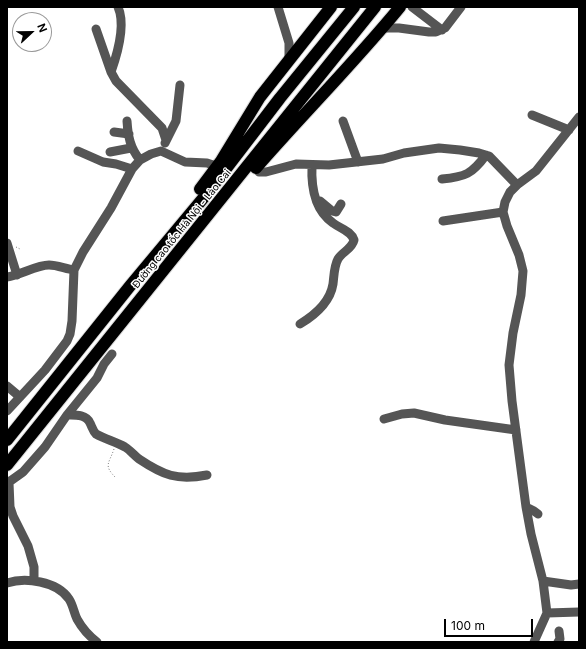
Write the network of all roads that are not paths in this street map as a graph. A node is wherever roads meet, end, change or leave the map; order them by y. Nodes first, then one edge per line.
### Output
1 (118, 7) edge
2 (278, 7) edge
3 (331, 7) edge
4 (354, 7) edge
5 (375, 7) edge
6 (400, 7) edge
7 (412, 7) edge
8 (461, 7) edge
9 (382, 28) junction
10 (96, 29) dead end
11 (442, 30) junction
12 (289, 59) junction
13 (111, 72) junction
14 (180, 84) dead end
15 (532, 115) dead end
16 (579, 117) edge
17 (343, 121) dead end
18 (127, 122) dead end
19 (569, 130) junction
20 (114, 132) dead end
21 (128, 134) junction
22 (166, 140) junction
23 (131, 148) junction
24 (78, 151) dead end
25 (161, 151) junction
26 (110, 152) dead end
27 (486, 155) junction
28 (140, 160) junction
29 (358, 162) junction
30 (213, 165) dead end
31 (312, 165) junction
32 (132, 169) junction
33 (259, 172) dead end
34 (442, 179) dead end
35 (517, 185) junction
36 (313, 192) junction
37 (341, 204) dead end
38 (503, 212) junction
39 (443, 221) dead end
40 (192, 236) junction
41 (7, 243) edge
42 (74, 270) junction
43 (17, 275) junction
44 (7, 277) edge
45 (130, 286) junction
46 (300, 324) dead end
47 (112, 354) dead end
48 (7, 386) edge
49 (20, 397) junction
50 (7, 411) edge
51 (67, 415) junction
52 (384, 419) dead end
53 (516, 430) junction
54 (7, 440) edge
55 (7, 465) edge
56 (207, 475) dead end
57 (8, 481) edge
58 (526, 507) junction
59 (538, 514) dead end
60 (34, 580) junction
61 (543, 581) junction
62 (7, 584) edge
63 (579, 584) edge
64 (579, 612) edge
65 (546, 613) junction
66 (559, 631) dead end
67 (98, 642) edge
68 (534, 642) edge
69 (558, 642) edge

1 - 13 street
2 - 12 street
3 - 12 highway
4 - 45 highway, Đường cao tốc Hà Nội - Lào Cai
5 - 40 highway, Đường cao tốc Hà Nội - Lào Cai
6 - 9 highway
7 - 11 street
8 - 11 street
9 - 11 street
9 - 40 highway
10 - 13 street
12 - 45 highway
13 - 22 street
14 - 22 street
15 - 19 street
16 - 19 street
17 - 29 street
18 - 21 street
19 - 35 street
20 - 21 street
21 - 23 street
22 - 25 street
23 - 26 street
23 - 28 street
24 - 32 street
25 - 28 street
25 - 30 street
27 - 29 street
27 - 34 street
27 - 35 street
28 - 32 street
29 - 31 street
31 - 33 street
31 - 36 street
32 - 42 street
35 - 38 street
36 - 37 street
36 - 46 street
38 - 39 street
38 - 53 street
40 - 55 highway, Đường cao tốc Hà Nội - Lào Cai
41 - 43 street
42 - 43 street
42 - 49 street
43 - 44 street
45 - 54 highway, Đường cao tốc Hà Nội - Lào Cai
47 - 51 street
48 - 49 street
49 - 50 street
51 - 56 street
51 - 57 street
52 - 53 street
53 - 58 street
57 - 60 street
58 - 59 street
58 - 61 street
60 - 62 street
60 - 67 street
61 - 63 street
61 - 65 street
64 - 65 street
65 - 68 street
66 - 69 street

